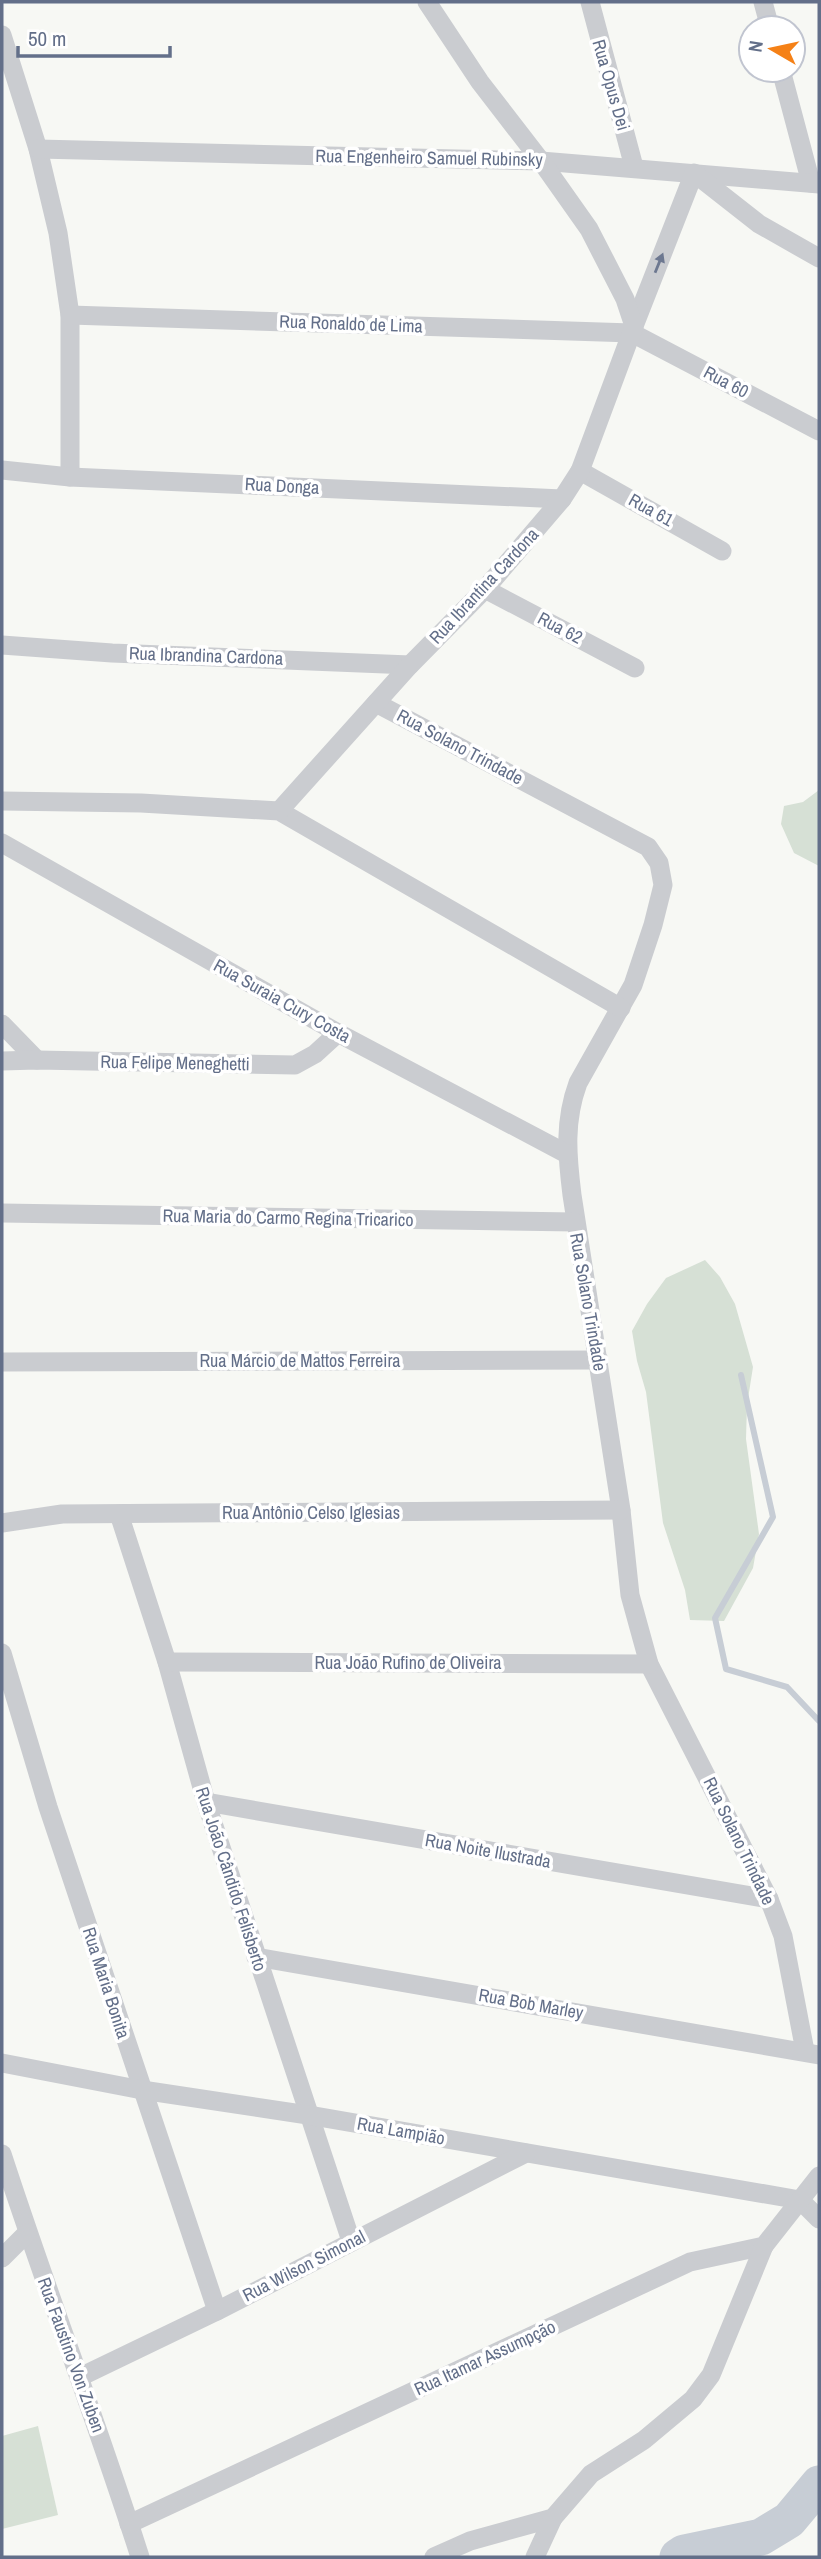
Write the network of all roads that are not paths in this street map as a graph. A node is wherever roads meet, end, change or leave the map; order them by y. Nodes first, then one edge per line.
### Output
1 (427, 2) edge
2 (590, 2) edge
3 (2, 36) edge
4 (785, 84) edge
5 (38, 149) junction
6 (541, 160) junction
7 (634, 167) junction
8 (694, 173) junction
9 (815, 184) edge
10 (819, 258) edge
11 (70, 315) junction
12 (633, 329) junction
13 (819, 431) edge
14 (2, 470) edge
15 (580, 471) junction
16 (70, 477) junction
17 (562, 499) junction
18 (722, 551) dead end
19 (485, 589) junction
20 (2, 645) edge
21 (410, 665) junction
22 (635, 668) dead end
23 (376, 702) junction
24 (2, 801) edge
25 (279, 811) junction
26 (2, 843) edge
27 (621, 1007) junction
28 (2, 1024) edge
29 (338, 1033) junction
30 (37, 1060) junction
31 (2, 1061) edge
32 (566, 1154) junction
33 (2, 1213) edge
34 (575, 1222) junction
35 (599, 1360) junction
36 (2, 1362) edge
37 (621, 1510) junction
38 (119, 1514) junction
39 (2, 1522) edge
40 (2, 1653) edge
41 (167, 1662) junction
42 (649, 1664) junction
43 (206, 1802) junction
44 (769, 1899) junction
45 (256, 1957) junction
46 (812, 2053) edge
47 (2, 2063) edge
48 (142, 2090) junction
49 (308, 2115) junction
50 (526, 2153) junction
51 (2, 2154) edge
52 (819, 2176) edge
53 (800, 2200) junction
54 (819, 2219) edge
55 (27, 2233) junction
56 (351, 2241) junction
57 (764, 2246) junction
58 (2, 2258) edge
59 (217, 2311) junction
60 (80, 2377) junction
61 (552, 2518) junction
62 (129, 2524) junction
63 (140, 2557) edge
64 (434, 2557) edge
65 (535, 2557) edge

1 - 6 street
2 - 7 street, Rua Opus Dei
3 - 5 street
4 - 9 street
5 - 6 street, Rua Engenheiro Samuel Rubinsky
5 - 11 street
6 - 7 street, Rua Engenheiro Samuel Rubinsky
6 - 12 street
7 - 8 street, Rua Engenheiro Samuel Rubinsky
8 - 9 street, Rua Engenheiro Samuel Rubinsky
8 - 10 street
12 -> 8 street, Rua Ibrantina Cardona
11 - 12 street, Rua Ronaldo de Lima
11 - 16 street
12 - 13 street, Rua 60
12 - 15 street, Rua Ibrantina Cardona
14 - 16 street, Rua Donga
15 - 17 street, Rua Ibrantina Cardona
15 - 18 street, Rua 61
16 - 17 street, Rua Donga
17 - 19 street, Rua Ibrantina Cardona
19 - 21 street, Rua Ibrantina Cardona
19 - 22 street, Rua 62
20 - 21 street, Rua Ibrandina Cardona
21 - 23 street, Rua Ibrantina Cardona
23 - 25 street, Rua Ibrantina Cardona
23 - 27 street, Rua Solano Trindade
24 - 25 street
25 - 27 street
26 - 29 street, Rua Suraia Cury Costa
27 - 32 street, Rua Solano Trindade
28 - 30 street
29 - 30 street, Rua Felipe Meneghetti
29 - 32 street, Rua Suraia Cury Costa
30 - 31 street, Rua Felipe Meneghetti
32 - 34 street, Rua Solano Trindade
33 - 34 street, Rua Maria do Carmo Regina Tricarico
34 - 35 street, Rua Solano Trindade
35 - 36 street, Rua Márcio de Mattos Ferreira
35 - 37 street, Rua Solano Trindade
37 - 38 street, Rua Antônio Celso Iglesias
37 - 42 street, Rua Solano Trindade
38 - 39 street, Rua Antônio Celso Iglesias
38 - 41 street, Rua João Cândido Felisberto
40 - 48 street, Rua Maria Bonita
41 - 42 street, Rua João Rufino de Oliveira
41 - 43 street, Rua João Cândido Felisberto
42 - 44 street, Rua Solano Trindade
43 - 44 street, Rua Noite Ilustrada
43 - 45 street, Rua João Cândido Felisberto
44 - 46 street, Rua Solano Trindade
45 - 46 street, Rua Bob Marley
45 - 49 street, Rua João Cândido Felisberto
47 - 48 street, Rua Lampião
48 - 49 street, Rua Lampião
48 - 59 street, Rua Maria Bonita
49 - 50 street, Rua Lampião
49 - 56 street, Rua João Cândido Felisberto
50 - 53 street, Rua Lampião
50 - 56 street, Rua Wilson Simonal
51 - 55 street, Rua Faustino Von Zuben
52 - 53 street
53 - 54 street
53 - 57 street
55 - 58 street
55 - 60 street, Rua Faustino Von Zuben
56 - 59 street, Rua Wilson Simonal
57 - 61 street
57 - 62 street, Rua Itamar Assumpção
59 - 60 street, Rua Wilson Simonal
60 - 62 street, Rua Faustino Von Zuben
61 - 64 street
61 - 65 street
62 - 63 street, Rua Faustino Von Zuben

